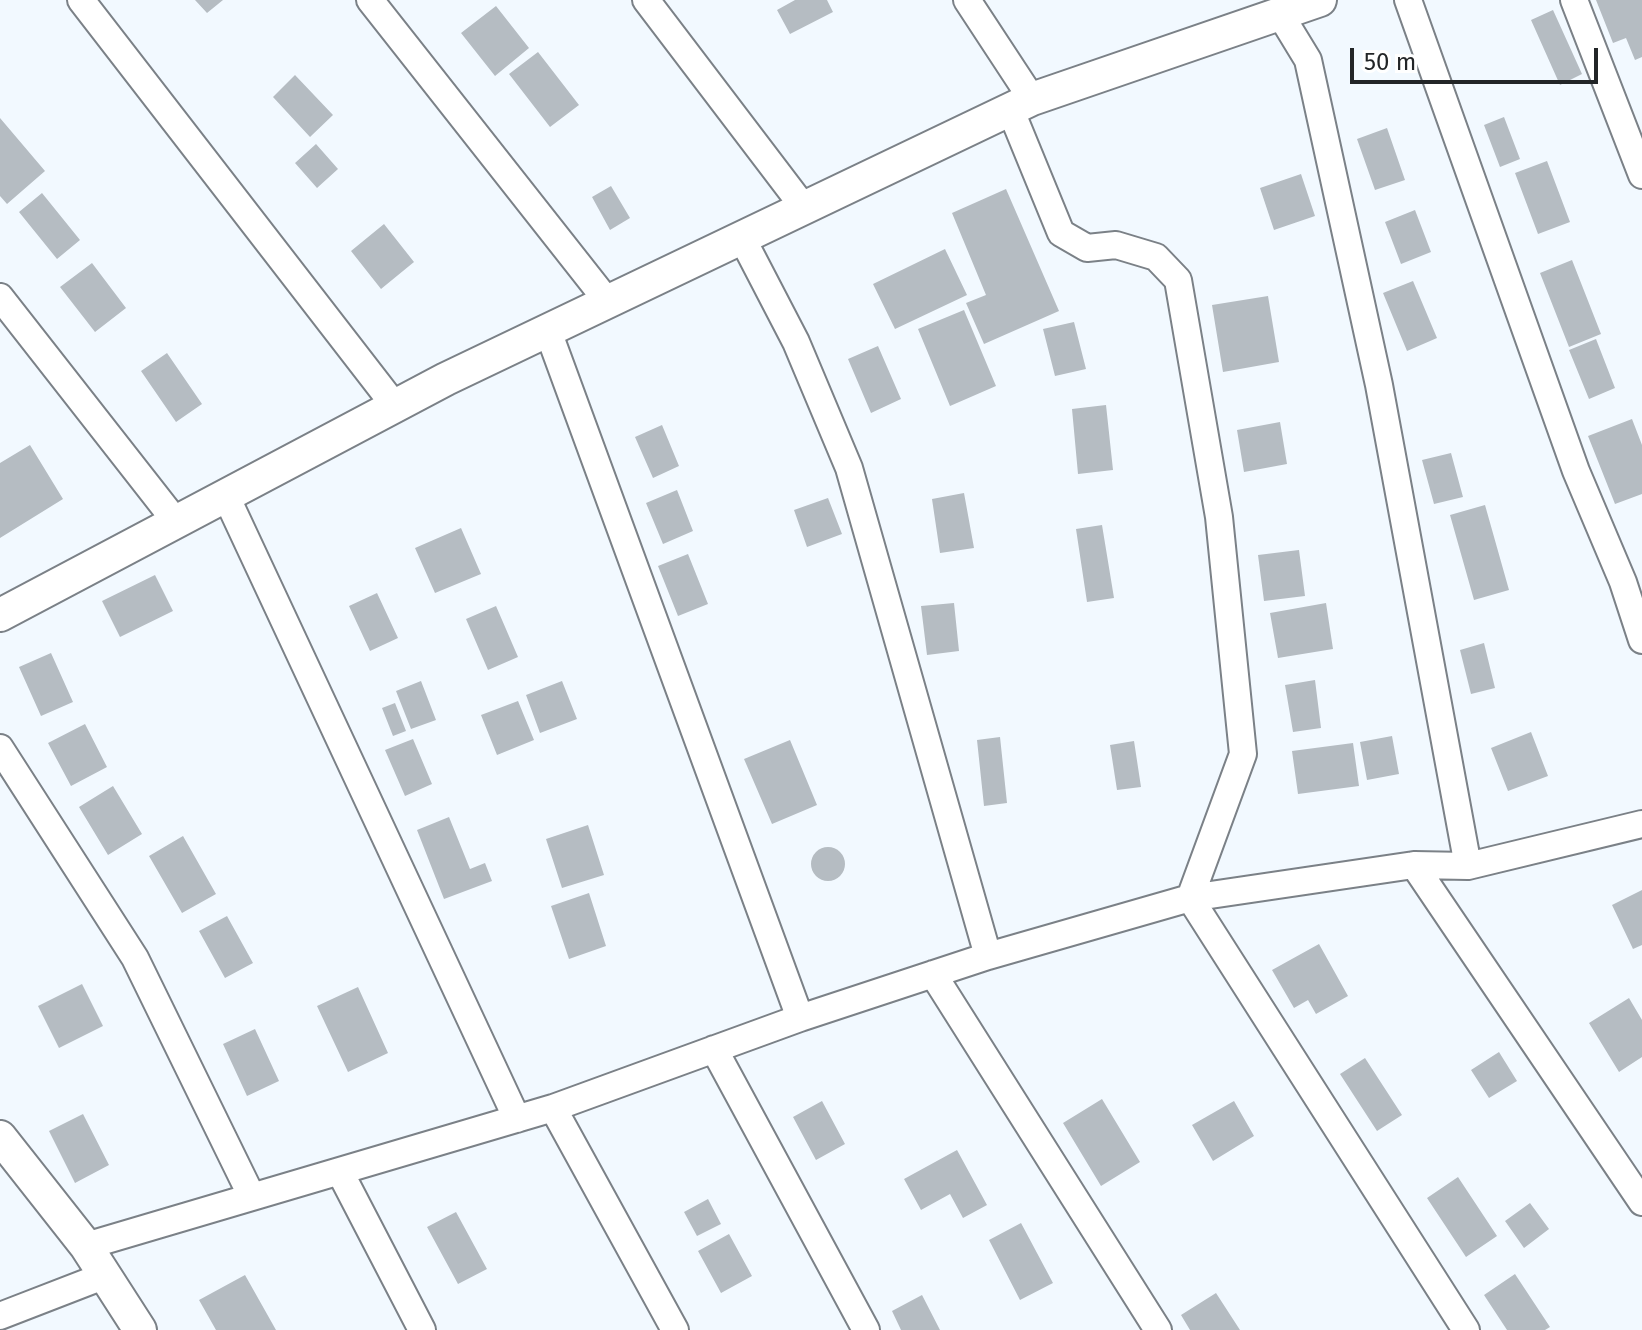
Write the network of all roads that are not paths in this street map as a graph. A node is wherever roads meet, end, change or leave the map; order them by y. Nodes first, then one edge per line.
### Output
1 (81, 0) edge
2 (370, 0) edge
3 (646, 0) edge
4 (967, 0) edge
5 (1408, 0) edge
6 (1574, 0) edge
7 (1300, 5) edge
8 (1021, 105) junction
9 (1642, 175) edge
10 (805, 209) junction
11 (742, 238) junction
12 (0, 297) edge
13 (608, 302) junction
14 (548, 331) junction
15 (395, 406) junction
16 (226, 496) junction
17 (177, 523) junction
18 (0, 615) edge
19 (1642, 640) edge
20 (0, 748) edge
21 (1642, 824) edge
22 (1414, 865) junction
23 (1468, 866) junction
24 (1190, 898) junction
25 (988, 956) junction
26 (933, 974) junction
27 (800, 1018) junction
28 (714, 1049) junction
29 (553, 1108) junction
30 (517, 1119) junction
31 (0, 1137) edge
32 (340, 1172) junction
33 (251, 1195) junction
34 (1642, 1202) edge
35 (86, 1246) junction
36 (106, 1275) junction
37 (0, 1316) edge
38 (140, 1330) edge
39 (422, 1330) edge
40 (675, 1330) edge
41 (866, 1330) edge
42 (1158, 1330) edge
43 (1466, 1330) edge

1 - 15 street
2 - 13 street
3 - 10 street
4 - 8 street
5 - 19 street
6 - 9 street
7 - 8 street
7 - 23 street
8 - 10 street
8 - 24 street
10 - 11 street
11 - 13 street
11 - 25 street
12 - 17 street
13 - 14 street
14 - 15 street
14 - 27 street
15 - 16 street
16 - 17 street
16 - 30 street
17 - 18 street
20 - 33 street
21 - 23 street
22 - 23 street
22 - 24 street
22 - 34 street
24 - 25 street
24 - 43 street
25 - 26 street
26 - 27 street
26 - 42 street
27 - 28 street
28 - 29 street
28 - 41 street
29 - 30 street
29 - 40 street
30 - 32 street
31 - 35 street
32 - 33 street
32 - 39 street
33 - 35 street
35 - 36 street
36 - 37 street
36 - 38 street

